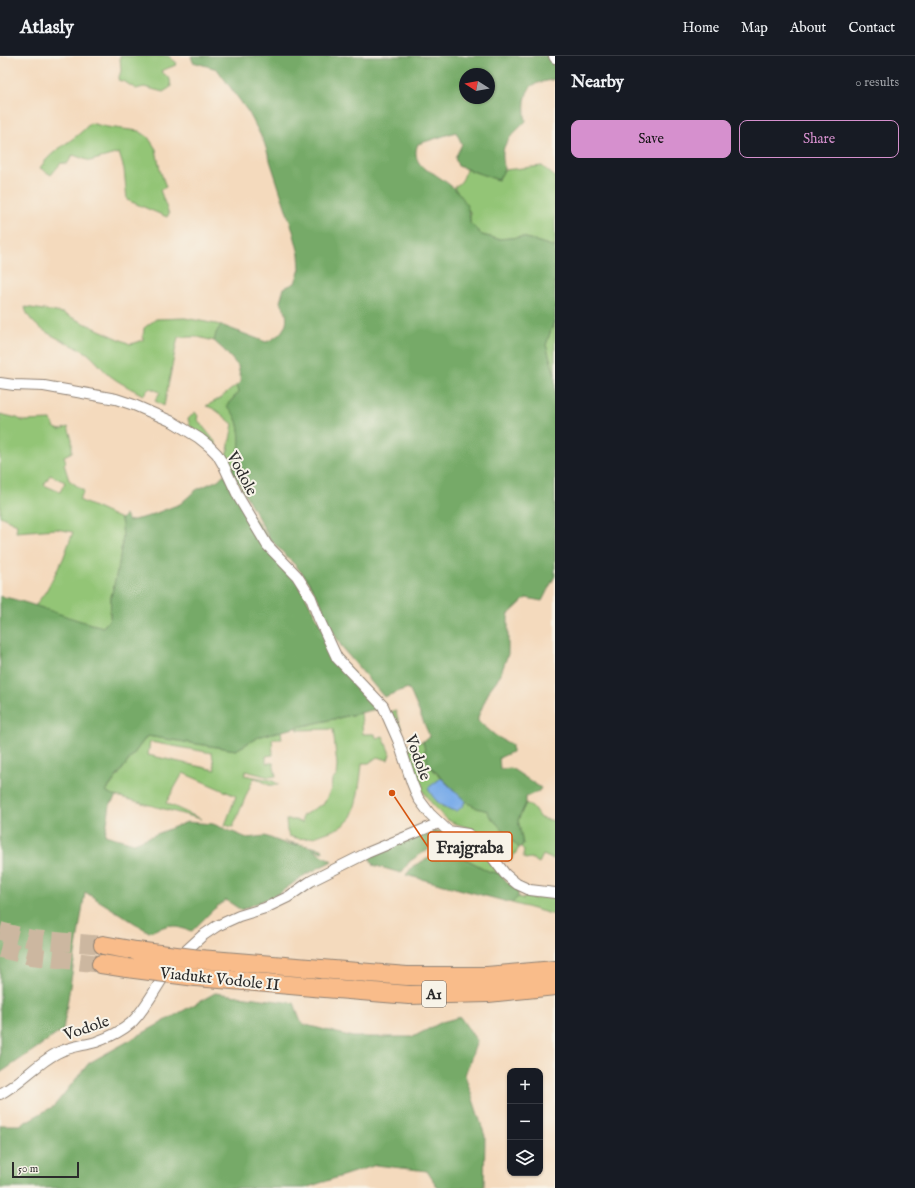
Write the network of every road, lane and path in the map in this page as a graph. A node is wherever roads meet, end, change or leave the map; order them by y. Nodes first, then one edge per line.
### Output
1 (0, 383) edge
2 (439, 823) junction
3 (555, 894) edge
4 (104, 945) tunnel mouth
5 (101, 964) tunnel mouth
6 (555, 970) edge
7 (555, 986) edge
8 (0, 1094) edge

1 - 2 street, Vodole
2 - 3 street
2 - 8 street, Vodole
4 - 6 highway, Viadukt Vodole II / A1, bridge
5 - 7 highway, Viadukt Vodole II / A1, bridge

